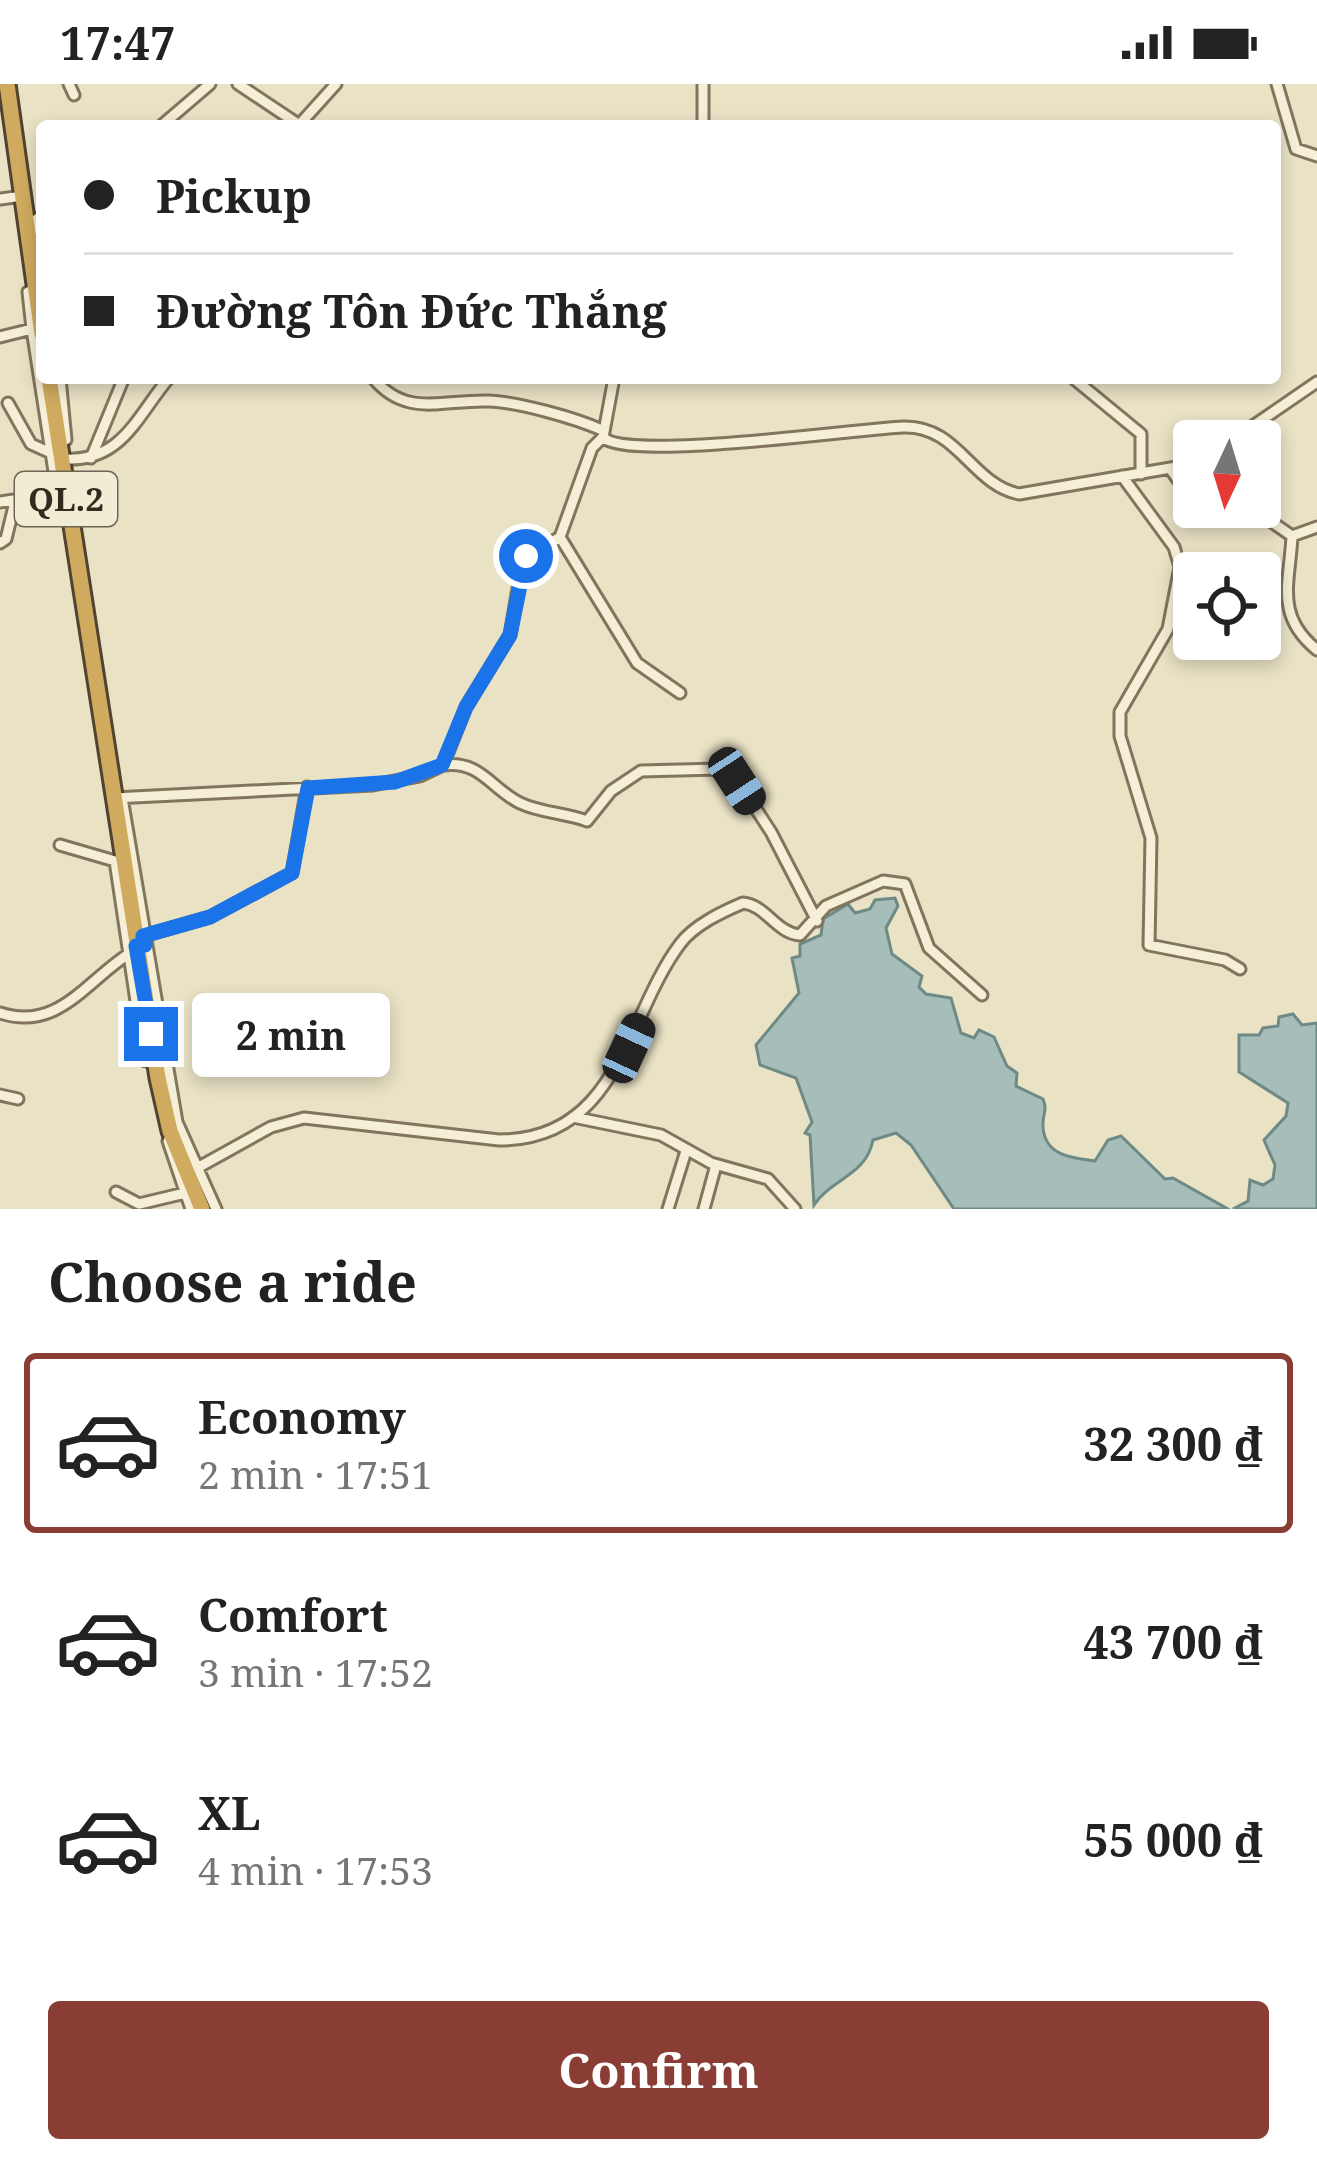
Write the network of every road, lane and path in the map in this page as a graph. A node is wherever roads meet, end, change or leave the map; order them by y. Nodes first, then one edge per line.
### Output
1 (7, 84) edge
2 (210, 84) edge
3 (238, 84) edge
4 (336, 84) edge
5 (703, 84) edge
6 (1277, 84) edge
7 (168, 120) edge
8 (292, 120) edge
9 (304, 120) edge
10 (703, 120) edge
11 (1317, 156) edge
12 (23, 196) junction
13 (0, 199) edge
14 (36, 267) edge
15 (36, 332) edge
16 (0, 337) edge
17 (1317, 382) edge
18 (121, 384) edge
19 (165, 384) edge
20 (379, 384) edge
21 (613, 384) edge
22 (1080, 384) edge
23 (52, 385) edge
24 (0, 417) edge
25 (1262, 420) edge
26 (602, 434) junction
27 (60, 457) junction
28 (91, 458) junction
29 (1171, 470) joint
30 (1173, 473) edge
31 (1141, 474) junction
32 (1122, 476) junction
33 (65, 490) junction
34 (0, 502) edge
35 (15, 502) junction
36 (75, 510) dead end
37 (1317, 527) edge
38 (1280, 528) edge
39 (1292, 536) junction
40 (560, 537) junction
41 (0, 543) edge
42 (1317, 650) edge
43 (680, 693) dead end
44 (442, 765) junction
45 (308, 788) junction
46 (118, 798) junction
47 (60, 845) dead end
48 (817, 921) junction
49 (137, 945) junction
50 (1240, 968) dead end
51 (982, 995) dead end
52 (0, 1013) edge
53 (145, 1061) dead end
54 (0, 1095) edge
55 (18, 1099) dead end
56 (573, 1117) junction
57 (175, 1136) junction
58 (686, 1151) junction
59 (716, 1165) junction
60 (198, 1169) junction
61 (116, 1192) dead end
62 (185, 1192) junction
63 (191, 1209) edge
64 (202, 1209) edge
65 (216, 1209) edge
66 (668, 1209) edge
67 (704, 1209) edge
68 (795, 1209) edge

1 - 12 highway
2 - 7 street
3 - 8 street
4 - 9 street
5 - 10 street
6 - 11 street
12 - 13 street
12 - 14 highway
15 - 16 street
17 - 25 street
18 - 28 street
19 - 28 street
20 - 26 street
21 - 26 street
22 - 31 street
23 - 27 highway, QL.2
24 - 27 street
26 - 32 street
26 - 40 street
27 - 28 street
27 - 33 highway, QL.2
27 - 36 street
29 - 30 street
29 - 31 street
31 - 32 street
32 - 50 street
33 - 35 street
33 - 46 highway, QL.2
34 - 35 street
35 - 41 street
37 - 39 street
38 - 39 street
39 - 42 street
40 - 43 street
40 - 44 street
44 - 45 street
44 - 48 street
45 - 46 street
45 - 49 street
46 - 49 highway, QL.2
47 - 49 street
48 - 51 street
48 - 56 street
49 - 52 street
49 - 53 street
49 - 57 highway, QL.2
54 - 55 street
56 - 58 street
56 - 60 street
57 - 60 street
57 - 62 street
57 - 64 highway, QL.2
58 - 59 street
58 - 66 street
59 - 67 street
59 - 68 street
60 - 65 street
61 - 62 street
62 - 63 street

